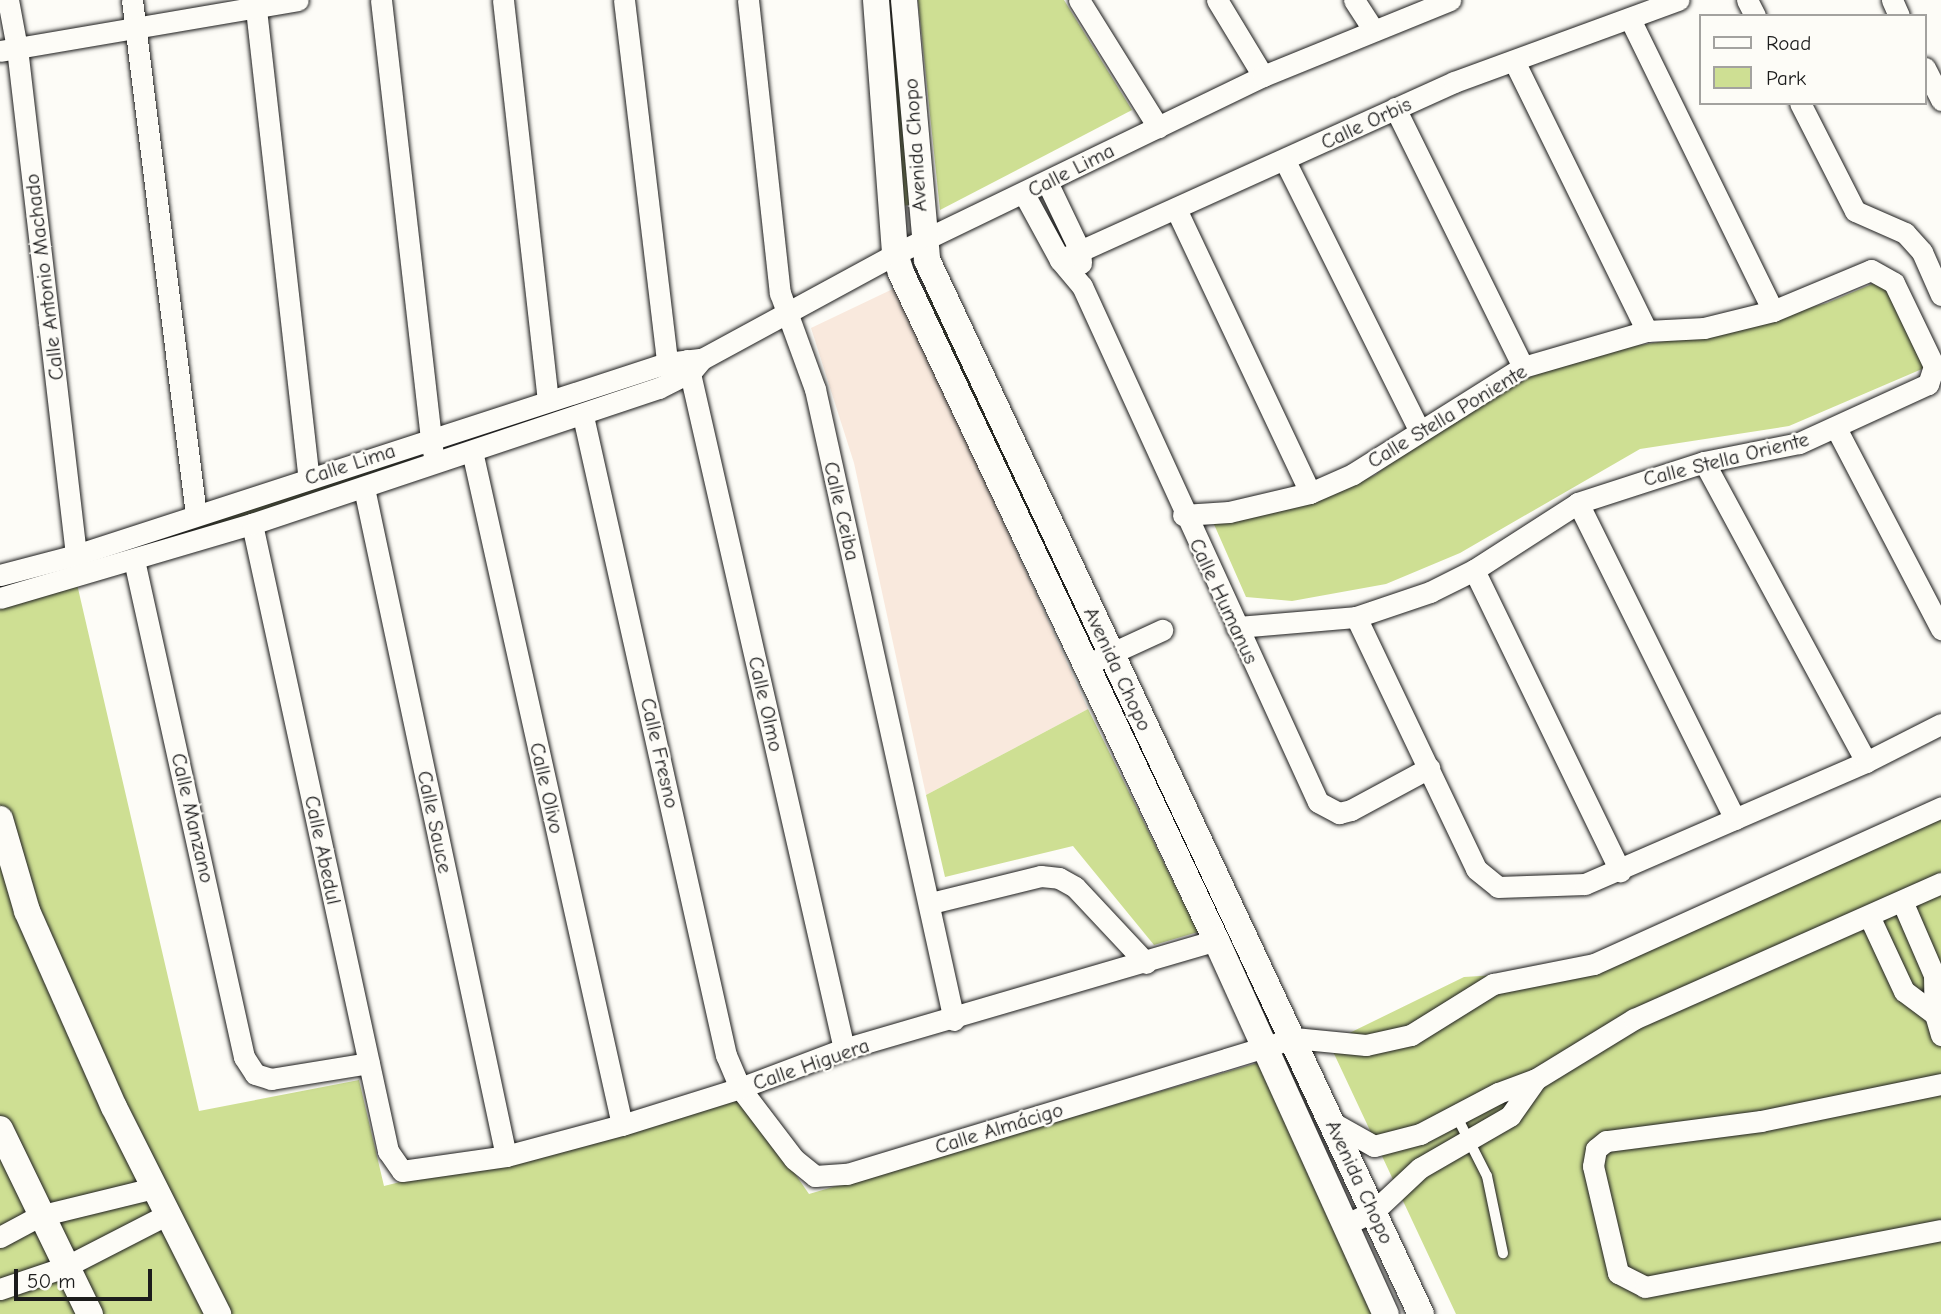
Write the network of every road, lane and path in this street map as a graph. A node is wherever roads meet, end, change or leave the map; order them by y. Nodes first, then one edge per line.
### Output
1 (8, 0) edge
2 (132, 0) edge
3 (298, 0) edge
4 (381, 0) edge
5 (503, 0) edge
6 (624, 0) edge
7 (748, 0) edge
8 (876, 0) edge
9 (904, 0) edge
10 (1079, 0) edge
11 (1217, 0) edge
12 (1354, 0) edge
13 (1450, 0) edge
14 (1678, 0) edge
15 (256, 5) edge
16 (1630, 19) junction
17 (138, 29) junction
18 (1373, 29) junction
19 (9, 50) edge
20 (1514, 61) junction
21 (1927, 72) edge
22 (1264, 76) junction
23 (1941, 100) edge
24 (1801, 105) edge
25 (1395, 108) junction
26 (1158, 127) junction
27 (1285, 161) junction
28 (1047, 182) junction
29 (1024, 194) junction
30 (1176, 209) junction
31 (922, 241) junction
32 (1080, 251) junction
33 (895, 254) junction
34 (1060, 260) junction
35 (1871, 270) joint
36 (1082, 286) junction
37 (1941, 295) edge
38 (1773, 311) junction
39 (787, 312) junction
40 (1647, 331) junction
41 (687, 363) junction
42 (1523, 367) junction
43 (548, 400) junction
44 (583, 416) junction
45 (1836, 428) junction
46 (1419, 430) junction
47 (429, 438) junction
48 (472, 451) junction
49 (1704, 462) junction
50 (435, 463) junction
51 (309, 478) junction
52 (364, 488) junction
53 (1310, 493) junction
54 (1578, 503) junction
55 (196, 515) junction
56 (1183, 515) junction
57 (252, 524) junction
58 (76, 555) junction
59 (134, 560) junction
60 (1474, 570) junction
61 (0, 575) edge
62 (0, 598) edge
63 (1356, 617) junction
64 (1236, 627) junction
65 (1941, 629) edge
66 (1162, 630) dead end
67 (1111, 653) junction
68 (1086, 665) junction
69 (1941, 724) edge
70 (1866, 762) junction
71 (1429, 768) junction
72 (1941, 807) edge
73 (0, 819) edge
74 (1735, 819) junction
75 (1619, 871) junction
76 (1941, 883) edge
77 (1902, 901) junction
78 (931, 903) junction
79 (1869, 916) junction
80 (1216, 940) junction
81 (1146, 963) junction
82 (1937, 973) edge
83 (1935, 1014) junction
84 (954, 1020) junction
85 (1941, 1035) edge
86 (1294, 1038) junction
87 (1264, 1047) junction
88 (844, 1049) junction
89 (369, 1063) junction
90 (1536, 1079) junction
91 (1941, 1084) edge
92 (740, 1088) junction
93 (1456, 1115) junction
94 (1333, 1123) junction
95 (622, 1125) junction
96 (0, 1129) edge
97 (1470, 1139) junction
98 (506, 1156) junction
99 (402, 1171) joint
100 (155, 1188) junction
101 (1374, 1211) junction
102 (168, 1214) junction
103 (39, 1216) junction
104 (1347, 1224) junction
105 (1941, 1230) edge
106 (0, 1237) edge
107 (1503, 1253) dead end
108 (65, 1266) junction
109 (0, 1289) edge
110 (90, 1314) edge
111 (218, 1314) edge
112 (1386, 1314) edge
113 (1421, 1314) edge

1 - 19 street, Calle Antonio Machado
2 - 17 street
3 - 15 street
4 - 47 street
5 - 43 street
6 - 41 street, Calle Olmo
7 - 39 street, Calle Ceiba
8 - 33 street, Avenida Chopo
9 - 31 street, Avenida Chopo
10 - 26 street
11 - 22 street
12 - 18 street
13 - 18 street, Calle Lima
14 - 16 street, Calle Orbis
15 - 17 street
15 - 51 street
16 - 20 street, Calle Orbis
16 - 38 street
17 - 19 street
17 - 55 street
18 - 22 street, Calle Lima
19 - 58 street, Calle Antonio Machado
20 - 25 street, Calle Orbis
20 - 40 street
21 - 23 street
22 - 26 street, Calle Lima
24 - 37 street
25 - 27 street, Calle Orbis
25 - 42 street
26 - 28 street, Calle Lima
27 - 30 street, Calle Orbis
27 - 46 street
28 - 29 street, Calle Lima
28 - 32 street, Calle Humanus
29 - 31 street, Calle Lima
29 - 34 street, Calle Humanus
30 - 32 street, Calle Orbis
30 - 53 street
31 - 33 street, Calle Lima
31 - 67 street, Avenida Chopo
32 - 34 street, Calle Orbis
32 - 36 street, Calle Humanus
33 - 39 street, Calle Lima
33 - 68 street, Avenida Chopo
34 - 36 street, Calle Humanus
35 - 38 street, Calle Stella Poniente
35 - 45 street, Calle Stella Oriente
36 - 56 street, Calle Humanus
38 - 40 street, Calle Stella Poniente
39 - 41 street, Calle Lima
39 - 78 street, Calle Ceiba
40 - 42 street, Calle Stella Poniente
41 - 43 street, Calle Lima
41 - 44 street, Calle Lima
41 - 88 street, Calle Olmo
42 - 46 street, Calle Stella Poniente
43 - 47 street, Calle Lima
44 - 48 street, Calle Lima
44 - 92 street, Calle Fresno
45 - 49 street, Calle Stella Oriente
45 - 65 street
46 - 53 street, Calle Stella Poniente
47 - 50 street
47 - 51 street, Calle Lima
48 - 50 street, Calle Lima
48 - 95 street, Calle Olivo
49 - 54 street, Calle Stella Oriente
49 - 70 street
50 - 52 street, Calle Lima
51 - 55 street, Calle Lima
52 - 57 street, Calle Lima
52 - 98 street, Calle Sauce
53 - 56 street, Calle Stella Poniente
54 - 60 street, Calle Stella Oriente
54 - 74 street
55 - 58 street, Calle Lima
56 - 64 street, Calle Humanus
57 - 59 street, Calle Lima
57 - 89 street, Calle Abedul
58 - 61 street, Calle Lima
59 - 62 street, Calle Lima
59 - 89 street, Calle Manzano
60 - 63 street, Calle Stella Oriente
60 - 75 street
63 - 64 street, Calle Stella Oriente
63 - 71 street
64 - 71 street, Calle Humanus
66 - 67 street
67 - 68 street
67 - 86 street, Avenida Chopo
68 - 80 street, Avenida Chopo
69 - 70 street
70 - 74 street
71 - 75 street
72 - 86 street
73 - 100 street
74 - 75 street
76 - 77 street
77 - 79 street
77 - 82 street
78 - 81 street
78 - 84 street, Calle Ceiba
79 - 83 street
79 - 90 street
80 - 81 street, Calle Higuera
80 - 87 street, Avenida Chopo
81 - 84 street, Calle Higuera
82 - 83 street
83 - 85 street
84 - 88 street, Calle Higuera
86 - 87 street, Calle Almácigo
86 - 94 street, Avenida Chopo
87 - 92 street, Calle Almácigo
87 - 104 street, Avenida Chopo
88 - 92 street, Calle Higuera
89 - 99 street, Calle Abedul
90 - 93 street
90 - 97 street
91 - 105 street
92 - 95 street, Calle Higuera
93 - 94 street
93 - 97 lane
94 - 101 street, Avenida Chopo
95 - 98 street, Calle Higuera
96 - 103 street
97 - 101 street
97 - 107 lane
98 - 99 street, Calle Higuera
100 - 102 street
100 - 103 street
101 - 104 street
101 - 113 street, Avenida Chopo
102 - 108 street
102 - 111 street
103 - 106 street
103 - 108 street
104 - 112 street, Avenida Chopo
108 - 109 street
108 - 110 street

